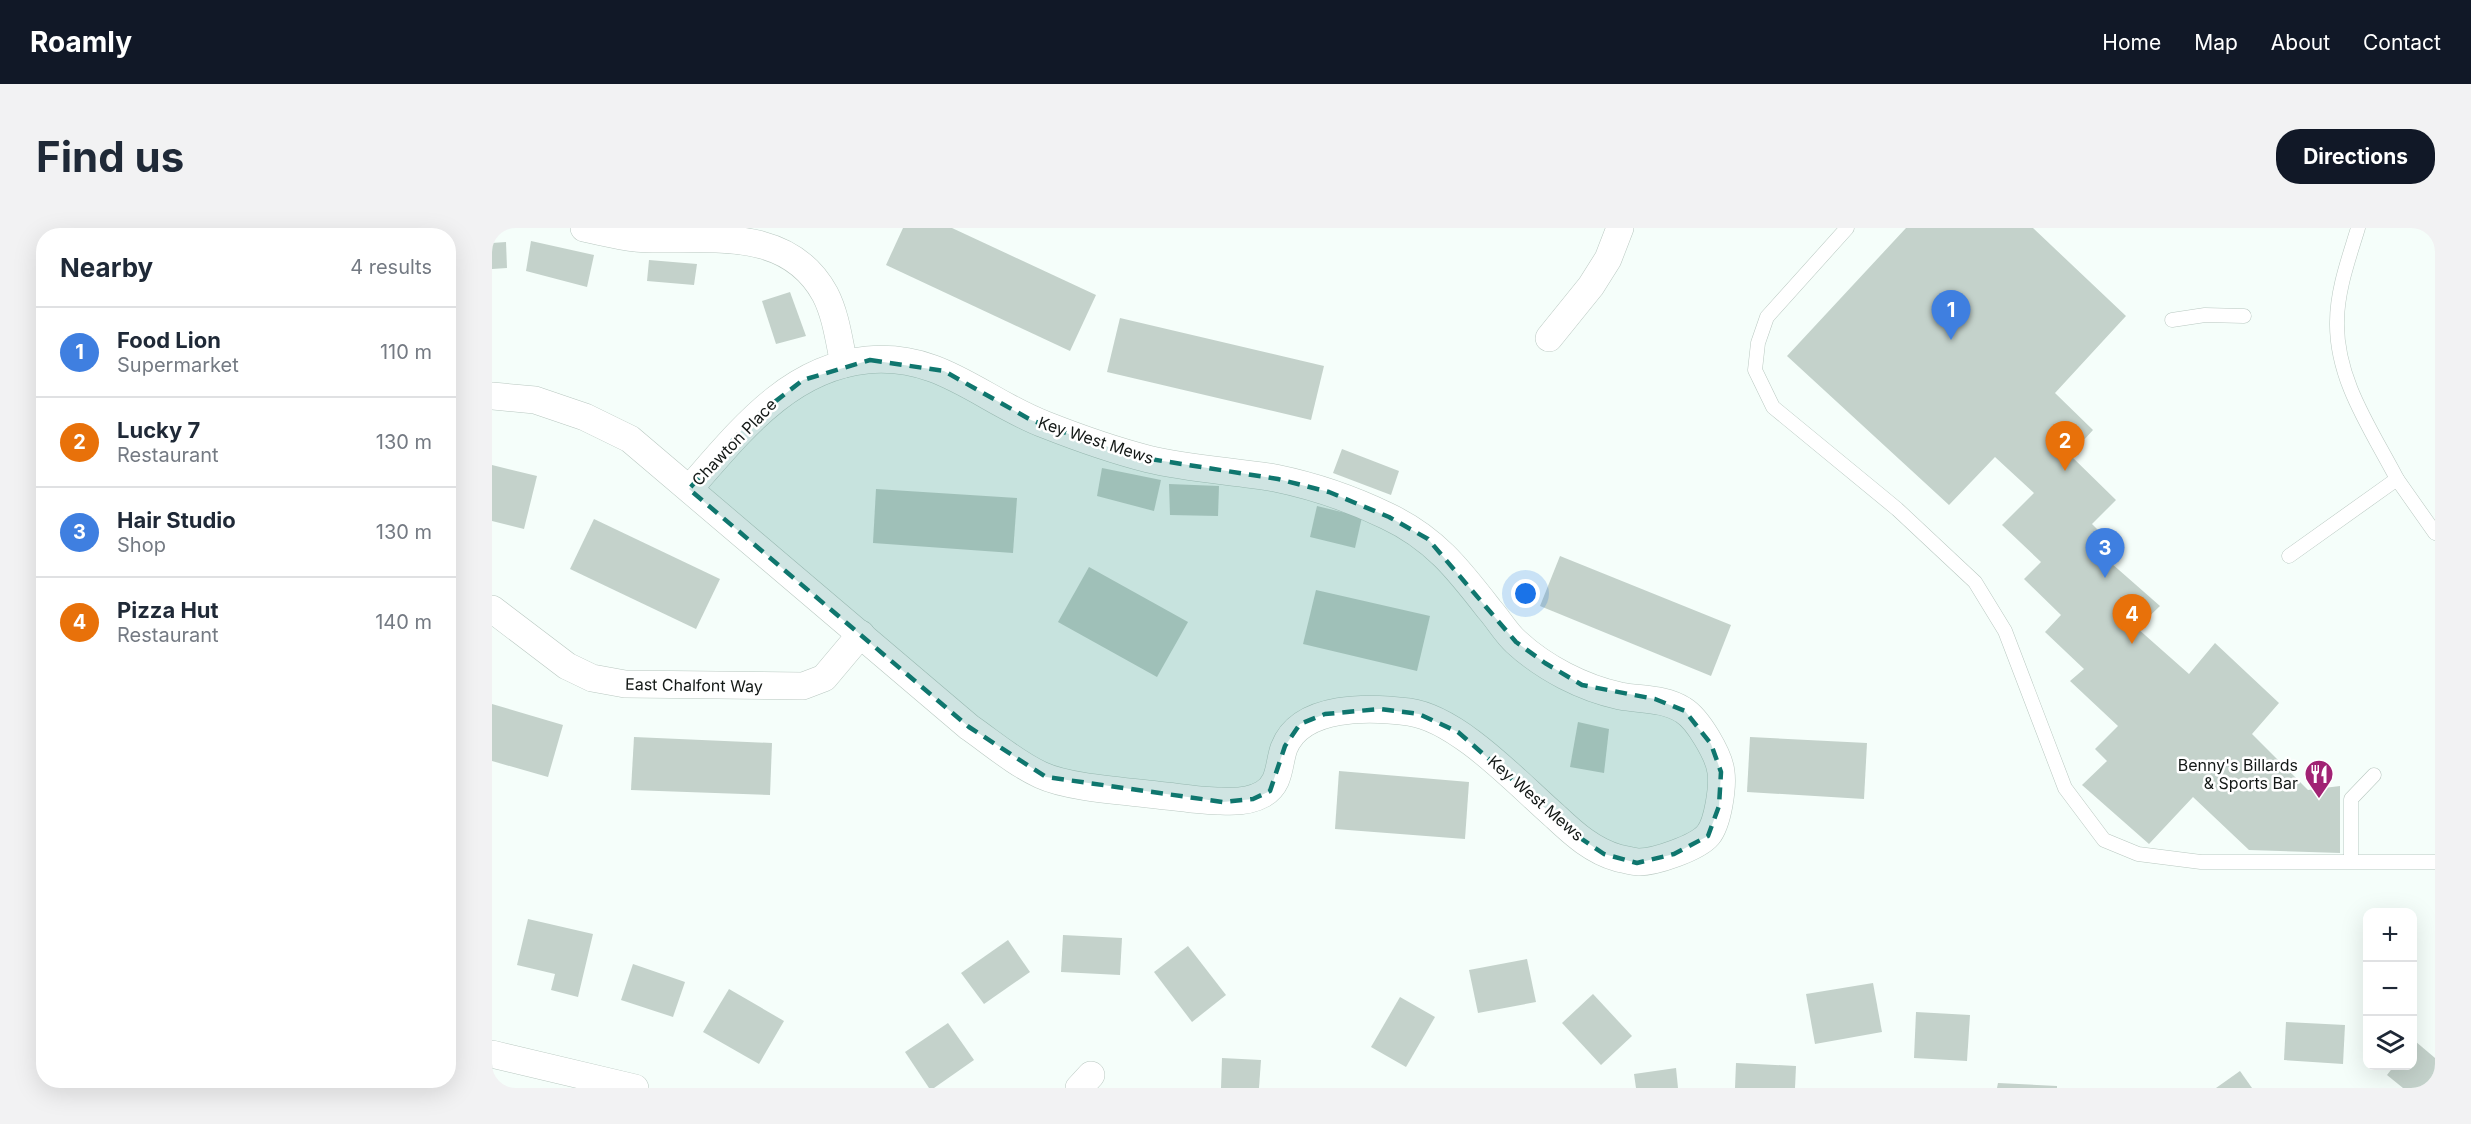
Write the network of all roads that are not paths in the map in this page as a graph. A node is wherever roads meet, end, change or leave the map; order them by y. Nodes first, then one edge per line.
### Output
1 (584, 228) edge
2 (1620, 228) edge
3 (1847, 228) edge
4 (2358, 228) edge
5 (2244, 316) dead end
6 (2172, 320) dead end
7 (1549, 338) dead end
8 (844, 364) junction
9 (492, 396) edge
10 (2397, 479) junction
11 (689, 489) junction
12 (2435, 532) edge
13 (2289, 556) dead end
14 (492, 609) edge
15 (861, 634) junction
16 (2374, 775) dead end
17 (2351, 861) junction
18 (2435, 862) edge
19 (492, 1054) edge
20 (635, 1088) edge

1 - 8 street
2 - 7 street
3 - 17 lane
4 - 10 lane
5 - 6 lane
8 - 11 street, Chawton Place
8 - 15 street, Key West Mews
9 - 11 street, Key West Mews
10 - 12 lane
10 - 13 lane
11 - 15 street, Key West Mews
14 - 15 street, East Chalfont Way
16 - 17 lane
17 - 18 lane
19 - 20 street

